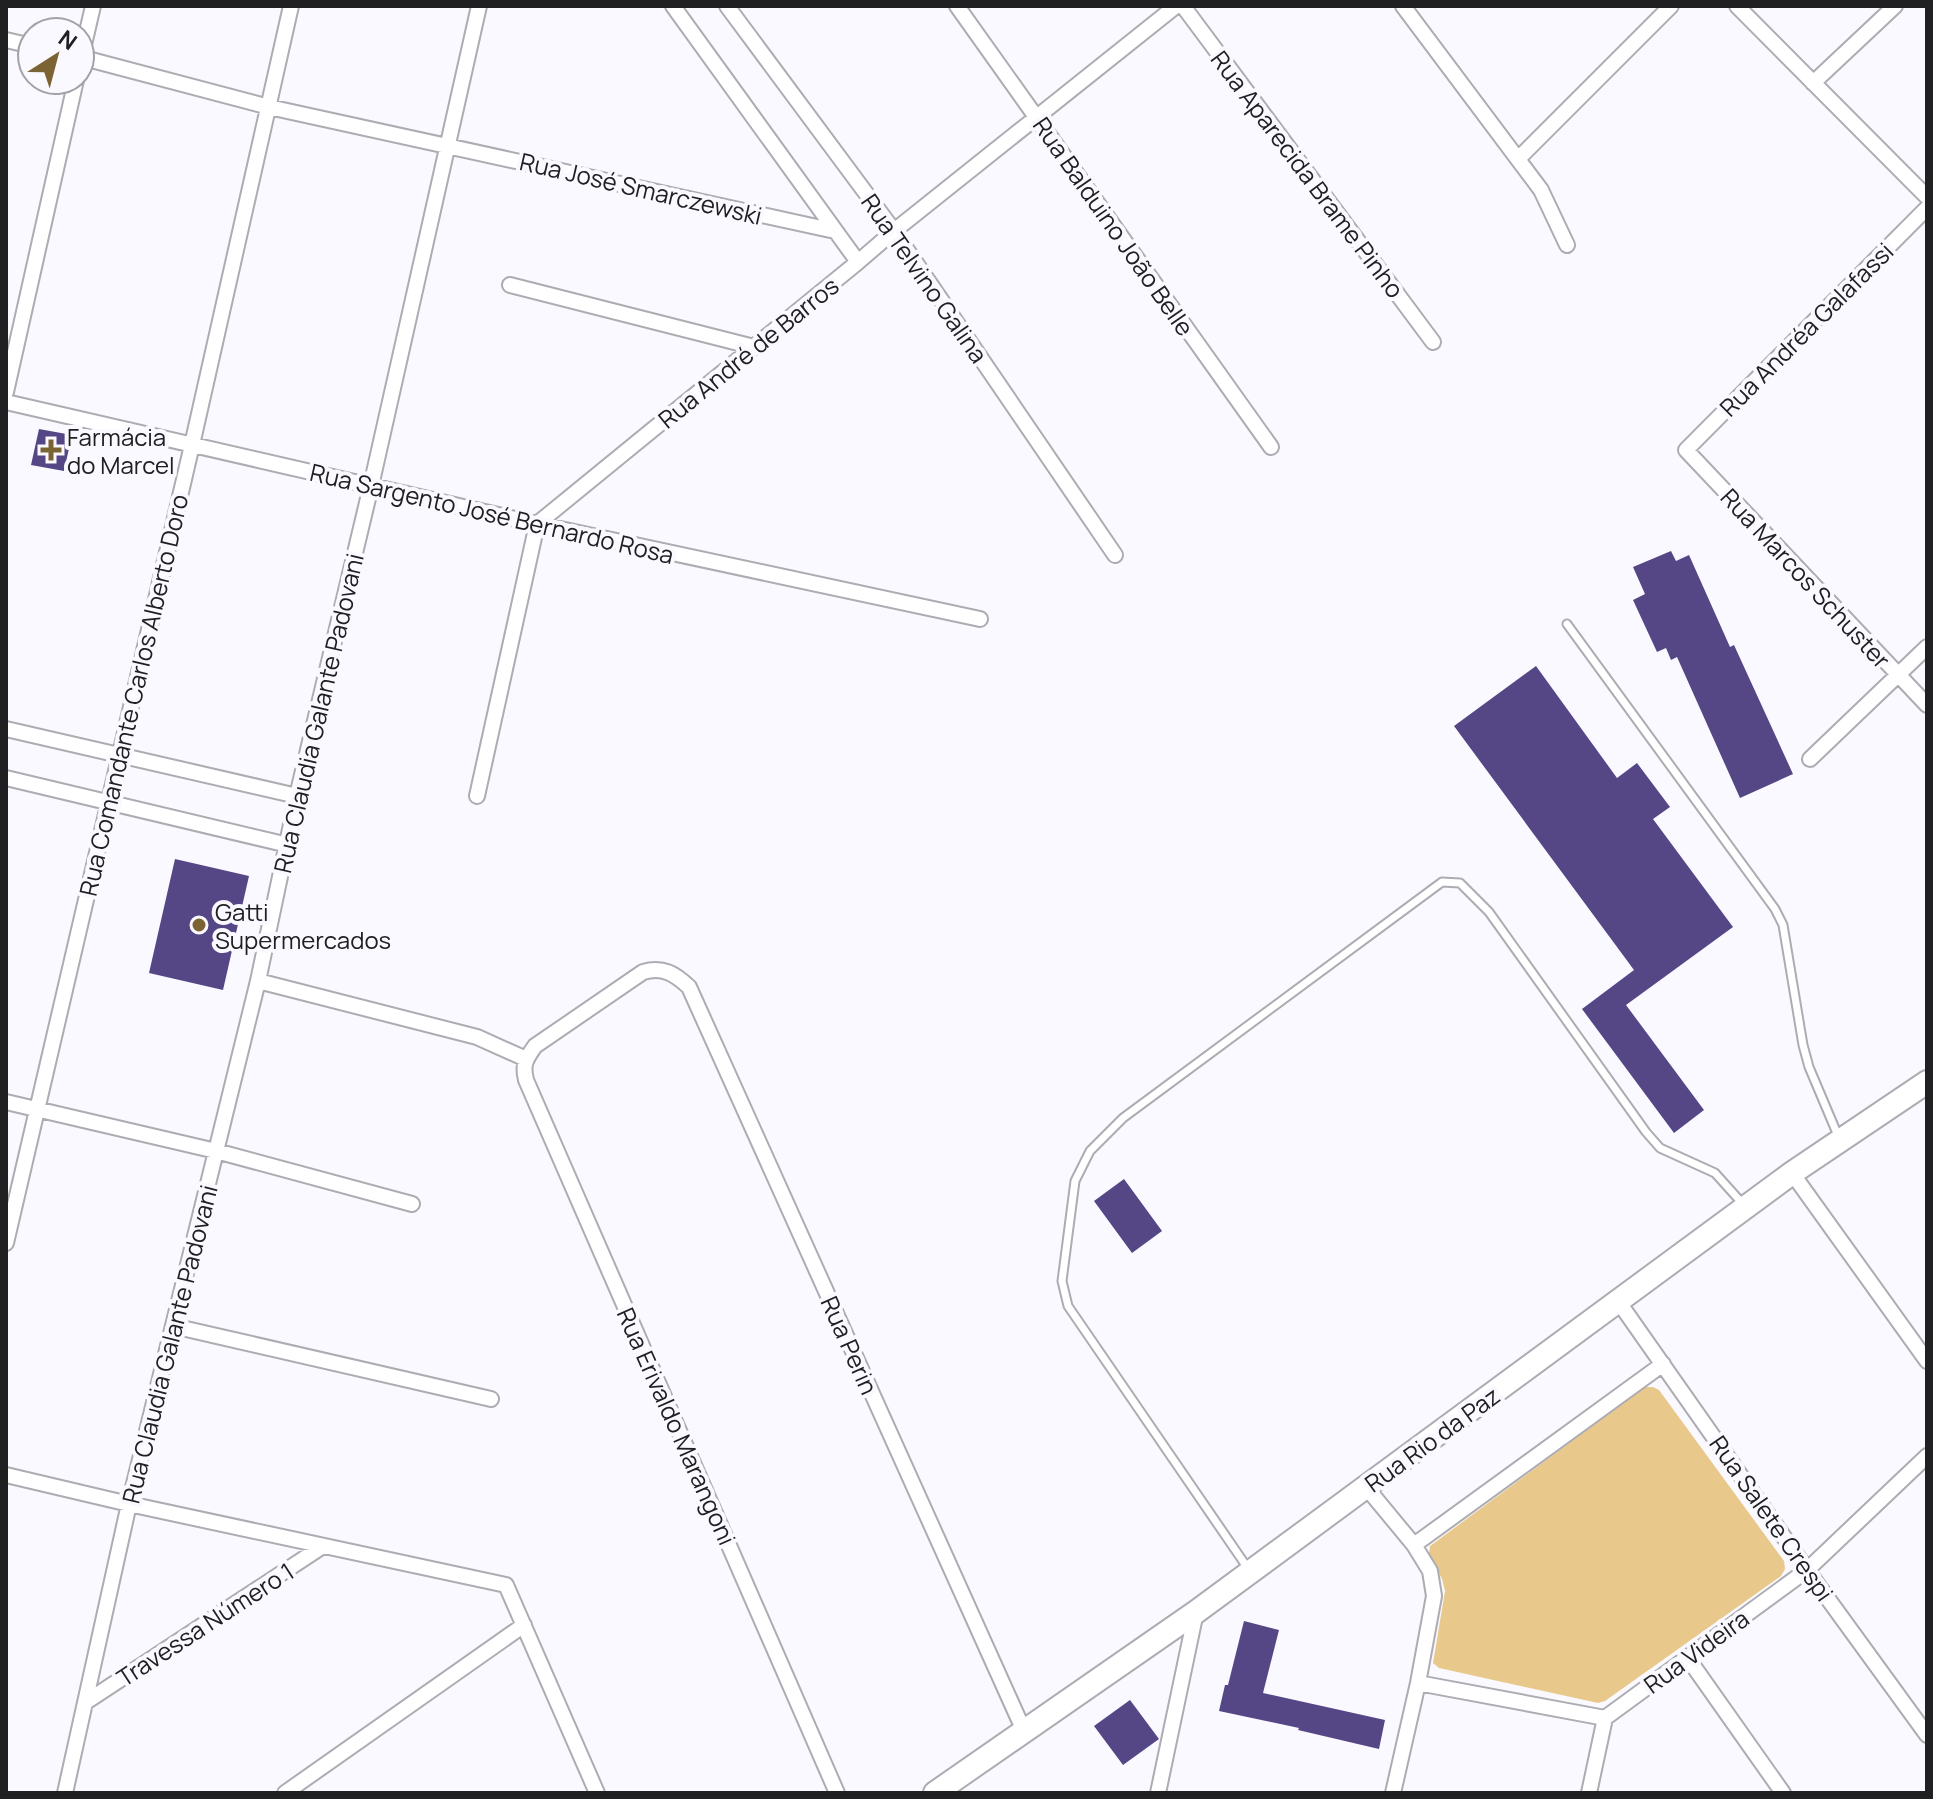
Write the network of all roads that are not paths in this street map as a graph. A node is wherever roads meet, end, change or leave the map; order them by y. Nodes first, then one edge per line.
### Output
1 (291, 6) edge
2 (479, 6) edge
3 (673, 6) edge
4 (727, 6) edge
5 (957, 6) edge
6 (1176, 6) edge
7 (1183, 6) edge
8 (1403, 6) edge
9 (1671, 6) edge
10 (1737, 6) edge
11 (1895, 6) edge
12 (96, 63) edge
13 (1813, 83) junction
14 (72, 96) edge
15 (269, 107) junction
16 (1037, 117) junction
17 (446, 145) junction
18 (1518, 159) junction
19 (1927, 197) edge
20 (1927, 208) edge
21 (835, 231) junction
22 (894, 231) junction
23 (1567, 245) dead end
24 (858, 262) junction
25 (510, 285) dead end
26 (1433, 342) dead end
27 (754, 347) junction
28 (6, 392) edge
29 (6, 402) edge
30 (192, 445) junction
31 (1271, 447) dead end
32 (1686, 450) joint
33 (371, 486) junction
34 (537, 524) junction
35 (1115, 555) dead end
36 (980, 619) dead end
37 (1567, 624) dead end
38 (1927, 647) edge
39 (1898, 675) junction
40 (1927, 705) edge
41 (6, 729) edge
42 (119, 756) junction
43 (1810, 759) dead end
44 (6, 778) edge
45 (297, 796) junction
46 (477, 796) dead end
47 (108, 801) junction
48 (288, 845) junction
49 (258, 981) junction
50 (526, 1059) junction
51 (1927, 1082) edge
52 (6, 1102) edge
53 (37, 1109) junction
54 (1840, 1140) junction
55 (216, 1151) junction
56 (1792, 1173) junction
57 (412, 1204) dead end
58 (1746, 1207) junction
59 (6, 1243) edge
60 (1618, 1301) junction
61 (173, 1326) junction
62 (1927, 1361) edge
63 (1663, 1364) junction
64 (491, 1399) dead end
65 (1927, 1456) edge
66 (6, 1475) edge
67 (1366, 1487) junction
68 (129, 1504) junction
69 (1414, 1545) junction
70 (323, 1546) junction
71 (1807, 1570) junction
72 (1250, 1572) junction
73 (1196, 1612) junction
74 (524, 1625) junction
75 (1687, 1657) junction
76 (1418, 1683) junction
77 (86, 1702) junction
78 (1605, 1718) junction
79 (1024, 1731) junction
80 (1927, 1735) edge
81 (940, 1791) edge
82 (65, 1793) edge
83 (285, 1793) edge
84 (596, 1793) edge
85 (837, 1793) edge
86 (1158, 1793) edge
87 (1393, 1793) edge
88 (1589, 1793) edge
89 (1783, 1793) edge

1 - 15 street, Rua Comandante Carlos Alberto Doro
2 - 17 street, Rua Claudia Galante Padovani
3 - 21 street, Rua Telvino Galina
4 - 22 street, Rua Telvino Galina
5 - 16 street, Rua Balduino João Belle
6 - 16 street, Rua André de Barros
7 - 26 street, Rua Aparecida Brame Pinho
8 - 18 street
9 - 18 street
10 - 13 street
11 - 13 street
12 - 15 street, Rua José Smarczewski
13 - 19 street
14 - 28 street
15 - 17 street, Rua José Smarczewski
15 - 30 street, Rua Comandante Carlos Alberto Doro
16 - 22 street, Rua André de Barros
16 - 31 street, Rua Balduino João Belle
17 - 21 street, Rua José Smarczewski
17 - 33 street, Rua Claudia Galante Padovani
18 - 23 street
20 - 32 street, Rua Andréa Galafassi
21 - 24 street, Rua Telvino Galina
22 - 24 street, Rua André de Barros
22 - 35 street, Rua Telvino Galina
24 - 27 street, Rua André de Barros
25 - 27 street
27 - 34 street, Rua André de Barros
29 - 30 street, Rua Sargento José Bernardo Rosa
30 - 33 street, Rua Sargento José Bernardo Rosa
30 - 42 street, Rua Comandante Carlos Alberto Doro
32 - 39 street, Rua Marcos Schuster
33 - 34 street, Rua Sargento José Bernardo Rosa
33 - 45 street, Rua Claudia Galante Padovani
34 - 36 street, Rua Sargento José Bernardo Rosa
34 - 46 street
37 - 54 lane
38 - 39 street
39 - 40 street, Rua Marcos Schuster
39 - 43 street
41 - 42 street
42 - 45 street
42 - 47 street, Rua Comandante Carlos Alberto Doro
44 - 47 street
45 - 48 street, Rua Claudia Galante Padovani
47 - 48 street
47 - 53 street, Rua Comandante Carlos Alberto Doro
48 - 49 street, Rua Claudia Galante Padovani
49 - 50 street
49 - 55 street, Rua Claudia Galante Padovani
50 - 79 street, Rua Perin
50 - 85 street, Rua Erivaldo Marangoni
51 - 54 main road, Rua Rio da Paz
52 - 53 street
53 - 55 street
53 - 59 street, Rua Comandante Carlos Alberto Doro
54 - 56 main road, Rua Rio da Paz
55 - 57 street
55 - 61 street, Rua Claudia Galante Padovani
56 - 58 main road, Rua Rio da Paz
56 - 62 street
58 - 60 main road, Rua Rio da Paz
58 - 72 lane
60 - 63 street, Rua Salete Crespi
60 - 67 main road, Rua Rio da Paz
61 - 64 street
61 - 68 street, Rua Claudia Galante Padovani
63 - 69 street
63 - 71 street, Rua Salete Crespi
65 - 71 street, Rua Videira
66 - 68 street
67 - 69 street
67 - 72 main road, Rua Rio da Paz
68 - 70 street
68 - 77 street, Rua Claudia Galante Padovani
69 - 76 street
70 - 74 street
70 - 77 street, Travessa Número 1
71 - 75 street, Rua Videira
71 - 80 street, Rua Salete Crespi
72 - 73 main road, Rua Rio da Paz
73 - 79 main road, Rua Rio da Paz
73 - 86 street
74 - 83 street
74 - 84 street
75 - 78 street, Rua Videira
75 - 89 street
76 - 78 street
76 - 87 street
77 - 82 street, Rua Claudia Galante Padovani
78 - 88 street
79 - 81 main road, Rua Rio da Paz

